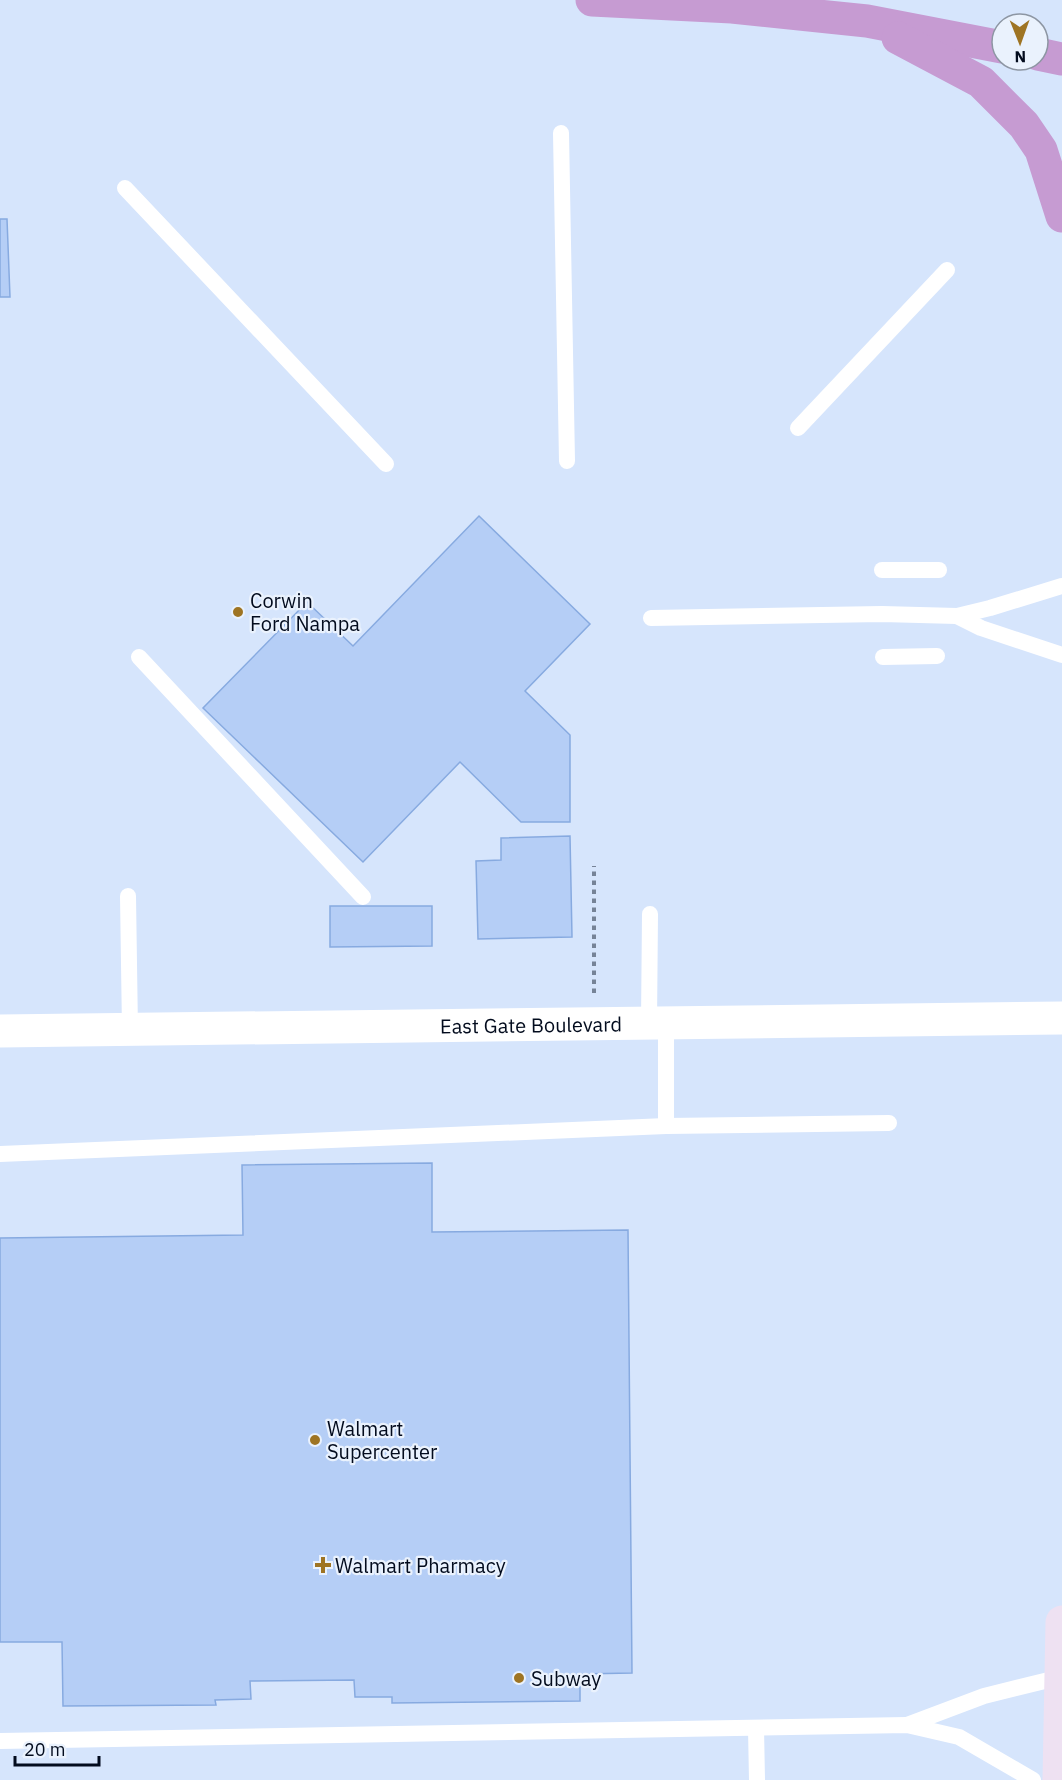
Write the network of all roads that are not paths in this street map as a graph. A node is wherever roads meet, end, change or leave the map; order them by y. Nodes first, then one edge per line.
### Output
1 (592, 0) edge
2 (867, 21) junction
3 (990, 45) edge
4 (561, 133) dead end
5 (124, 188) dead end
6 (1062, 216) edge
7 (947, 270) dead end
8 (798, 428) dead end
9 (567, 461) dead end
10 (386, 465) dead end
11 (882, 570) dead end
12 (939, 570) dead end
13 (1062, 586) edge
14 (957, 616) junction
15 (651, 618) dead end
16 (1062, 655) edge
17 (937, 656) dead end
18 (139, 657) dead end
19 (883, 657) dead end
20 (128, 896) dead end
21 (363, 897) dead end
22 (650, 914) dead end
23 (1062, 1018) edge
24 (658, 1023) junction
25 (130, 1030) junction
26 (0, 1031) edge
27 (889, 1123) dead end
28 (666, 1126) junction
29 (0, 1154) edge
30 (1062, 1623) edge
31 (1061, 1677) edge
32 (1061, 1710) edge
33 (907, 1725) junction
34 (756, 1728) junction
35 (0, 1741) edge
36 (757, 1780) edge
37 (1033, 1780) edge
38 (1059, 1780) edge

1 - 2 highway
2 - 3 highway
2 - 6 highway
4 - 9 lane
5 - 10 lane
7 - 8 lane
11 - 12 lane
13 - 14 lane
14 - 15 lane
14 - 16 lane
17 - 19 lane
18 - 21 lane
20 - 25 lane
22 - 24 lane
23 - 24 street, East Gate Boulevard
24 - 25 street, East Gate Boulevard
24 - 28 lane
25 - 26 street, East Gate Boulevard
27 - 28 lane
28 - 29 lane
30 - 31 main road
31 - 32 main road
31 - 33 lane
32 - 38 main road
33 - 34 lane
33 - 37 lane
34 - 35 lane
34 - 36 lane

